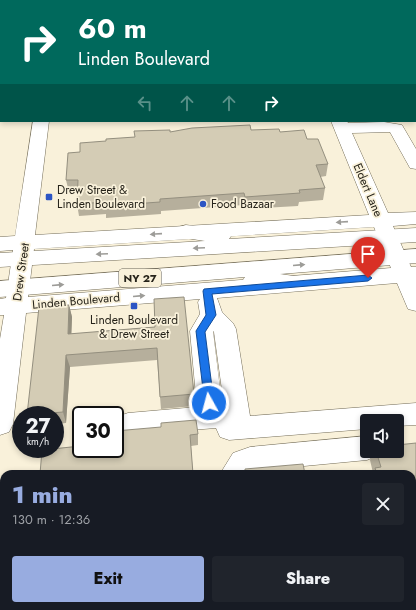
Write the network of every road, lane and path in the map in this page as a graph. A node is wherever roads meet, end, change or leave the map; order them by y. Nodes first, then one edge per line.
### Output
1 (41, 122) edge
2 (341, 125) edge
3 (416, 164) edge
4 (416, 218) edge
5 (384, 228) junction
6 (186, 232) junction
7 (416, 235) edge
8 (294, 242) junction
9 (0, 244) edge
10 (24, 251) junction
11 (0, 260) edge
12 (408, 266) edge
13 (187, 274) junction
14 (300, 283) junction
15 (207, 291) junction
16 (9, 297) edge
17 (416, 303) edge
18 (3, 377) edge
19 (416, 414) edge
20 (219, 417) junction
21 (0, 424) edge
22 (128, 424) dead end
23 (360, 449) edge
24 (237, 470) edge

1 - 10 main road, Drew Street
2 - 3 main road
2 - 5 main road, Eldert Lane
4 - 5 main road
5 -> 6 main road
5 - 7 main road, NY 27
5 - 8 main road, NY 27
5 - 12 main road, Eldert Lane
6 - 8 main road
6 -> 10 main road
8 -> 10 main road, NY 27
9 - 10 main road
10 - 11 main road, NY 27
10 - 16 main road, Drew Street
13 -> 12 main road, Linden Boulevard / NY 27
12 - 14 main road, Linden Boulevard
12 - 17 main road, Eldert Lane
13 - 14 main road
16 -> 13 main road, Linden Boulevard / NY 27
14 - 15 main road, Linden Boulevard
16 -> 15 main road, Linden Boulevard
15 - 20 main road
16 - 18 main road, Drew Street
18 - 21 main road, Drew Street
19 - 20 main road
20 - 22 main road
23 - 24 main road

